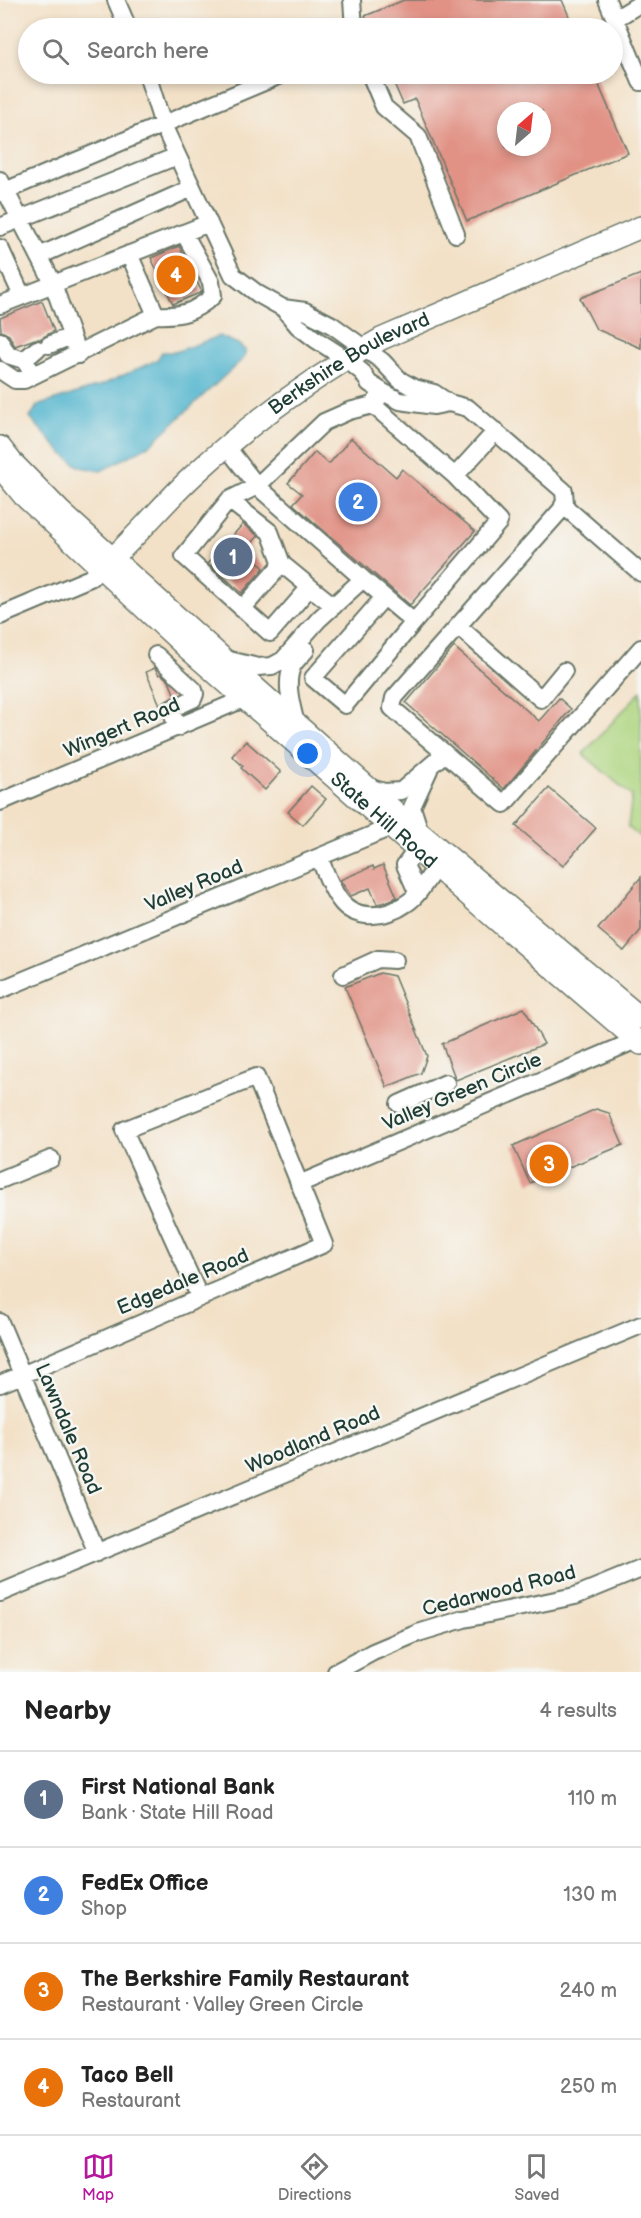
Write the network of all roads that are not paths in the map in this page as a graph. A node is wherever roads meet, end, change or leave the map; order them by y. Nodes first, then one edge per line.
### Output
1 (116, 0) edge
2 (352, 0) edge
3 (608, 0) edge
4 (641, 3) edge
5 (124, 18) edge
6 (353, 18) edge
7 (615, 18) edge
8 (617, 18) edge
9 (623, 38) edge
10 (641, 82) edge
11 (150, 84) edge
12 (259, 84) edge
13 (374, 84) edge
14 (163, 125) junction
15 (177, 156) junction
16 (2, 188) edge
17 (192, 188) junction
18 (19, 219) junction
19 (209, 223) junction
20 (0, 226) edge
21 (641, 227) edge
22 (184, 232) junction
23 (456, 234) dead end
24 (0, 248) edge
25 (129, 254) junction
26 (39, 256) junction
27 (54, 289) junction
28 (22, 296) junction
29 (0, 305) edge
30 (283, 308) junction
31 (0, 313) edge
32 (156, 315) junction
33 (71, 336) junction
34 (0, 341) edge
35 (365, 348) junction
36 (78, 355) junction
37 (346, 359) junction
38 (24, 360) junction
39 (0, 370) edge
40 (34, 375) junction
41 (378, 399) junction
42 (450, 403) junction
43 (496, 431) junction
44 (226, 446) junction
45 (0, 447) edge
46 (0, 467) edge
47 (455, 476) junction
48 (257, 486) junction
49 (229, 500) junction
50 (563, 505) junction
51 (107, 563) junction
52 (282, 564) junction
53 (641, 573) edge
54 (363, 579) junction
55 (310, 587) junction
56 (384, 597) junction
57 (334, 606) junction
58 (242, 609) junction
59 (0, 616) edge
60 (414, 622) junction
61 (458, 626) junction
62 (641, 648) edge
63 (156, 655) dead end
64 (224, 659) junction
65 (564, 671) dead end
66 (252, 695) junction
67 (296, 724) junction
68 (177, 728) junction
69 (444, 754) junction
70 (431, 766) junction
71 (368, 787) junction
72 (0, 802) edge
73 (396, 822) junction
74 (418, 840) junction
75 (319, 857) junction
76 (436, 867) junction
77 (417, 892) junction
78 (395, 960) dead end
79 (343, 975) dead end
80 (0, 990) edge
81 (641, 1018) edge
82 (640, 1041) edge
83 (446, 1083) dead end
84 (399, 1104) dead end
85 (51, 1159) dead end
86 (0, 1180) edge
87 (299, 1184) junction
88 (200, 1298) junction
89 (0, 1322) edge
90 (641, 1325) edge
91 (22, 1375) junction
92 (0, 1384) edge
93 (97, 1553) junction
94 (641, 1569) edge
95 (0, 1593) edge
96 (336, 1672) edge

1 - 5 street
2 - 6 street
3 - 7 street
4 - 8 street
9 - 10 street
11 - 14 street
12 - 14 street
13 - 23 street
14 - 15 street
14 - 16 street
15 - 17 street
15 - 18 street
16 - 18 street
17 - 19 street
17 - 26 street
18 - 20 street
18 - 26 street
19 - 22 street
19 - 30 street
21 - 35 main road, Berkshire Boulevard
22 - 25 street
22 - 32 street
24 - 28 street
25 - 27 street
25 - 32 street
26 - 27 street
27 - 28 street
27 - 31 street
27 - 33 street
28 - 29 street
30 - 35 street
30 - 37 street
32 - 36 street
33 - 36 street
33 - 38 street
34 - 38 street
35 - 37 main road, Berkshire Boulevard
35 - 42 street
36 - 40 street
37 - 41 street
37 - 44 main road, Berkshire Boulevard
38 - 40 street
39 - 40 street
41 - 42 street
41 - 47 street
41 - 48 street
42 - 43 street
43 - 47 street
43 - 50 street
44 - 48 street
44 - 51 main road, Berkshire Boulevard
45 - 51 main road, State Hill Road
46 - 51 main road, State Hill Road
47 - 60 street
48 - 49 street
48 - 54 street
49 - 52 street
49 - 58 street
50 - 53 street
50 - 61 street
51 - 59 street
51 - 64 main road, State Hill Road
51 - 66 main road, State Hill Road
52 - 55 street
52 - 58 street
54 - 56 street
54 - 57 street
55 - 57 street
55 - 58 street
56 - 60 street
56 - 60 street
57 - 64 street
57 - 67 street
61 - 65 street
61 - 69 street
62 - 69 street
63 - 68 street
64 - 66 main road, State Hill Road
66 - 67 main road, State Hill Road
66 - 68 street, Wingert Road
66 - 73 main road, State Hill Road
67 - 71 main road, State Hill Road
68 - 72 street, Wingert Road
69 - 70 street
70 - 71 street
70 - 74 street
71 - 73 main road, State Hill Road
73 - 74 main road, State Hill Road
73 - 75 street, Valley Road
74 - 76 main road, State Hill Road
74 - 77 street
74 - 81 main road, State Hill Road
75 - 77 street
75 - 80 street, Valley Road
76 - 77 street
76 - 82 main road, State Hill Road
78 - 79 street
82 - 87 street, Valley Green Circle
83 - 84 street
85 - 86 street
87 - 88 street, Edgedale Road
87 - 88 street
88 - 91 street, Edgedale Road
89 - 91 street, Lawndale Road
90 - 93 street, Woodland Road
91 - 92 street, Edgedale Road
91 - 93 street, Lawndale Road
93 - 95 street, Woodland Road
94 - 96 street, Cedarwood Road

